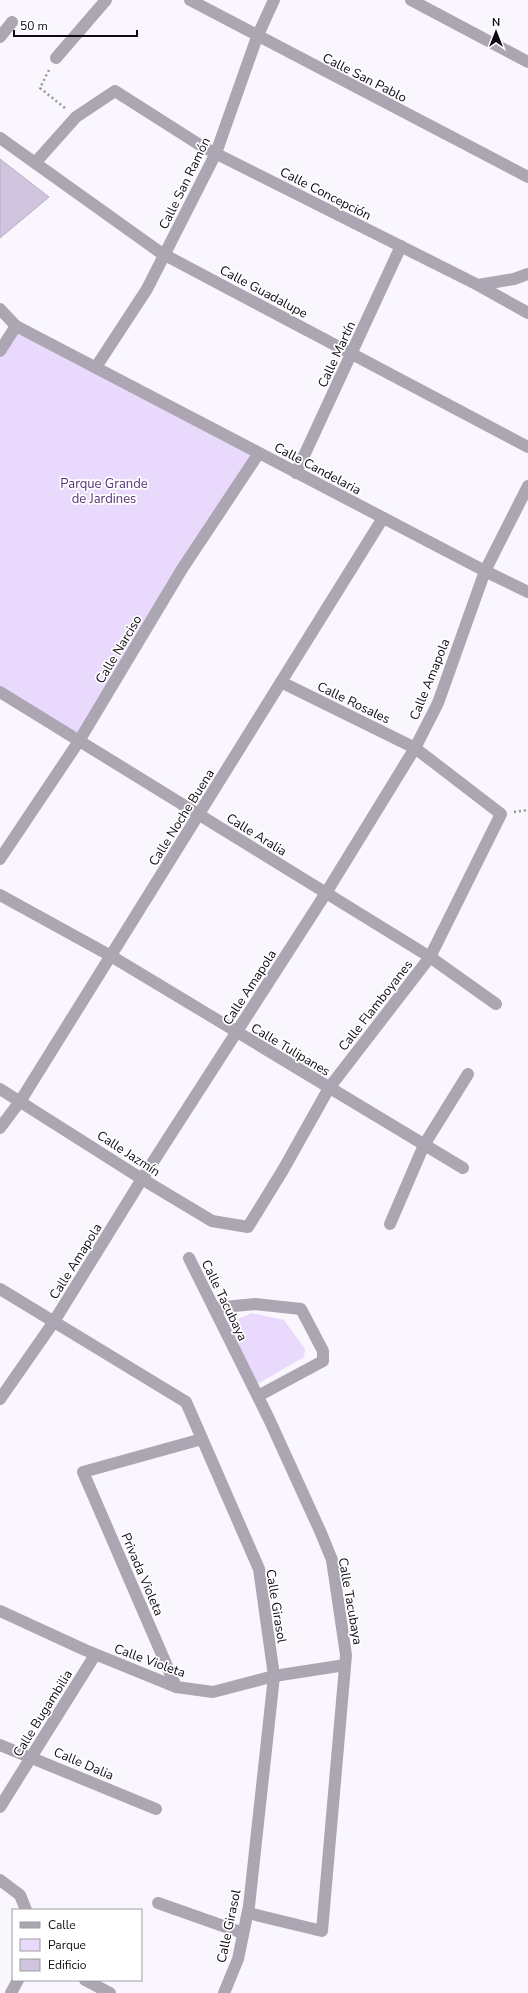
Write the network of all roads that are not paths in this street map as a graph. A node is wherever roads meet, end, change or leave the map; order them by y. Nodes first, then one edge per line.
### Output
1 (106, 0) edge
2 (190, 0) edge
3 (274, 0) edge
4 (412, 0) edge
5 (12, 22) dead end
6 (257, 36) junction
7 (0, 37) edge
8 (56, 58) road end
9 (528, 62) edge
10 (0, 138) edge
11 (216, 153) junction
12 (35, 163) junction
13 (528, 177) edge
14 (401, 246) junction
15 (165, 254) junction
16 (528, 274) edge
17 (478, 285) junction
18 (0, 309) edge
19 (528, 312) edge
20 (16, 326) junction
21 (0, 351) edge
22 (351, 353) junction
23 (96, 367) junction
24 (528, 447) edge
25 (259, 453) junction
26 (296, 473) junction
27 (528, 486) edge
28 (383, 518) junction
29 (485, 571) junction
30 (528, 592) edge
31 (281, 682) junction
32 (0, 692) edge
33 (79, 741) junction
34 (415, 748) junction
35 (198, 814) junction
36 (501, 814) joint
37 (0, 859) edge
38 (326, 893) junction
39 (0, 895) edge
40 (110, 956) junction
41 (430, 957) junction
42 (496, 1004) dead end
43 (236, 1033) junction
44 (468, 1074) dead end
45 (329, 1088) junction
46 (0, 1089) edge
47 (21, 1100) junction
48 (0, 1128) edge
49 (424, 1145) junction
50 (463, 1168) dead end
51 (142, 1179) junction
52 (390, 1224) dead end
53 (248, 1227) joint
54 (189, 1258) dead end
55 (0, 1289) edge
56 (214, 1308) junction
57 (53, 1323) junction
58 (258, 1396) junction
59 (0, 1399) edge
60 (202, 1438) junction
61 (0, 1611) edge
62 (95, 1654) junction
63 (345, 1665) junction
64 (274, 1676) junction
65 (176, 1687) junction
66 (0, 1745) edge
67 (31, 1757) junction
68 (0, 1807) edge
69 (156, 1809) dead end
70 (0, 1880) edge
71 (158, 1903) dead end
72 (26, 1909) edge
73 (248, 1912) junction
74 (243, 1933) junction
75 (17, 1981) edge
76 (87, 1981) edge
77 (11, 1993) edge
78 (110, 1993) edge
79 (224, 1993) edge

1 - 8 street
2 - 6 street, Calle San Pablo
3 - 6 street, Calle San Ramón
4 - 9 street
5 - 7 street
6 - 11 street, Calle San Ramón
6 - 13 street, Calle San Pablo
10 - 12 street, Calle Guadalupe
11 - 12 street, Calle Concepción
11 - 14 street, Calle Concepción
11 - 15 street, Calle San Ramón
12 - 15 street, Calle Guadalupe
14 - 17 street, Calle Concepción
14 - 22 street, Calle Martín
15 - 22 street, Calle Guadalupe
15 - 23 street, Calle San Ramón
16 - 17 street
17 - 19 street, Calle Concepción
18 - 20 street, Calle Candelaria
20 - 21 street
20 - 23 street, Calle Candelaria
22 - 24 street, Calle Guadalupe
22 - 26 street, Calle Martín
23 - 25 street, Calle Candelaria
25 - 26 street, Calle Candelaria
25 - 33 street, Calle Narciso
26 - 28 street, Calle Candelaria
27 - 29 street, Calle Amapola
28 - 29 street, Calle Candelaria
28 - 31 street, Calle Noche Buena
29 - 30 street, Calle Candelaria
29 - 34 street, Calle Amapola
31 - 34 street, Calle Rosales
31 - 35 street, Calle Noche Buena
32 - 33 street, Calle Aralia
33 - 35 street, Calle Aralia
33 - 37 street, Calle Narciso
34 - 36 street, Calle Rosales
34 - 38 street, Calle Amapola
35 - 38 street, Calle Aralia
35 - 40 street, Calle Noche Buena
36 - 41 street, Calle Flamboyanes
38 - 41 street, Calle Aralia
38 - 43 street, Calle Amapola
39 - 40 street, Calle Tulipanes
40 - 43 street, Calle Tulipanes
40 - 47 street, Calle Noche Buena
41 - 42 street, Calle Aralia
41 - 45 street, Calle Flamboyanes
43 - 45 street, Calle Tulipanes
43 - 51 street, Calle Amapola
44 - 49 street
45 - 49 street, Calle Tulipanes
45 - 53 street, Calle Flamboyanes
46 - 47 street, Calle Jazmín
47 - 48 street, Calle Noche Buena
47 - 51 street, Calle Jazmín
49 - 50 street, Calle Tulipanes
49 - 52 street
51 - 53 street, Calle Jazmín
51 - 57 street, Calle Amapola
54 - 56 street, Calle Tacubaya
55 - 57 street, Calle Girasol
56 - 58 street, Calle Tacubaya
56 - 58 street
57 - 59 street, Calle Amapola
57 - 60 street, Calle Girasol
58 - 63 street, Calle Tacubaya
60 - 64 street, Calle Girasol
60 - 65 street, Privada Violeta
61 - 62 street, Calle Violeta
62 - 65 street, Calle Violeta
62 - 67 street, Calle Bugambilia
63 - 64 street, Calle Violeta
63 - 73 street, Calle Tacubaya
64 - 65 street, Calle Violeta
64 - 73 street, Calle Girasol
66 - 67 street, Calle Dalia
67 - 68 street, Calle Bugambilia
67 - 69 street, Calle Dalia
70 - 72 street
71 - 74 street
73 - 74 street, Calle Girasol
74 - 79 street, Calle Girasol
75 - 77 street
76 - 78 street

